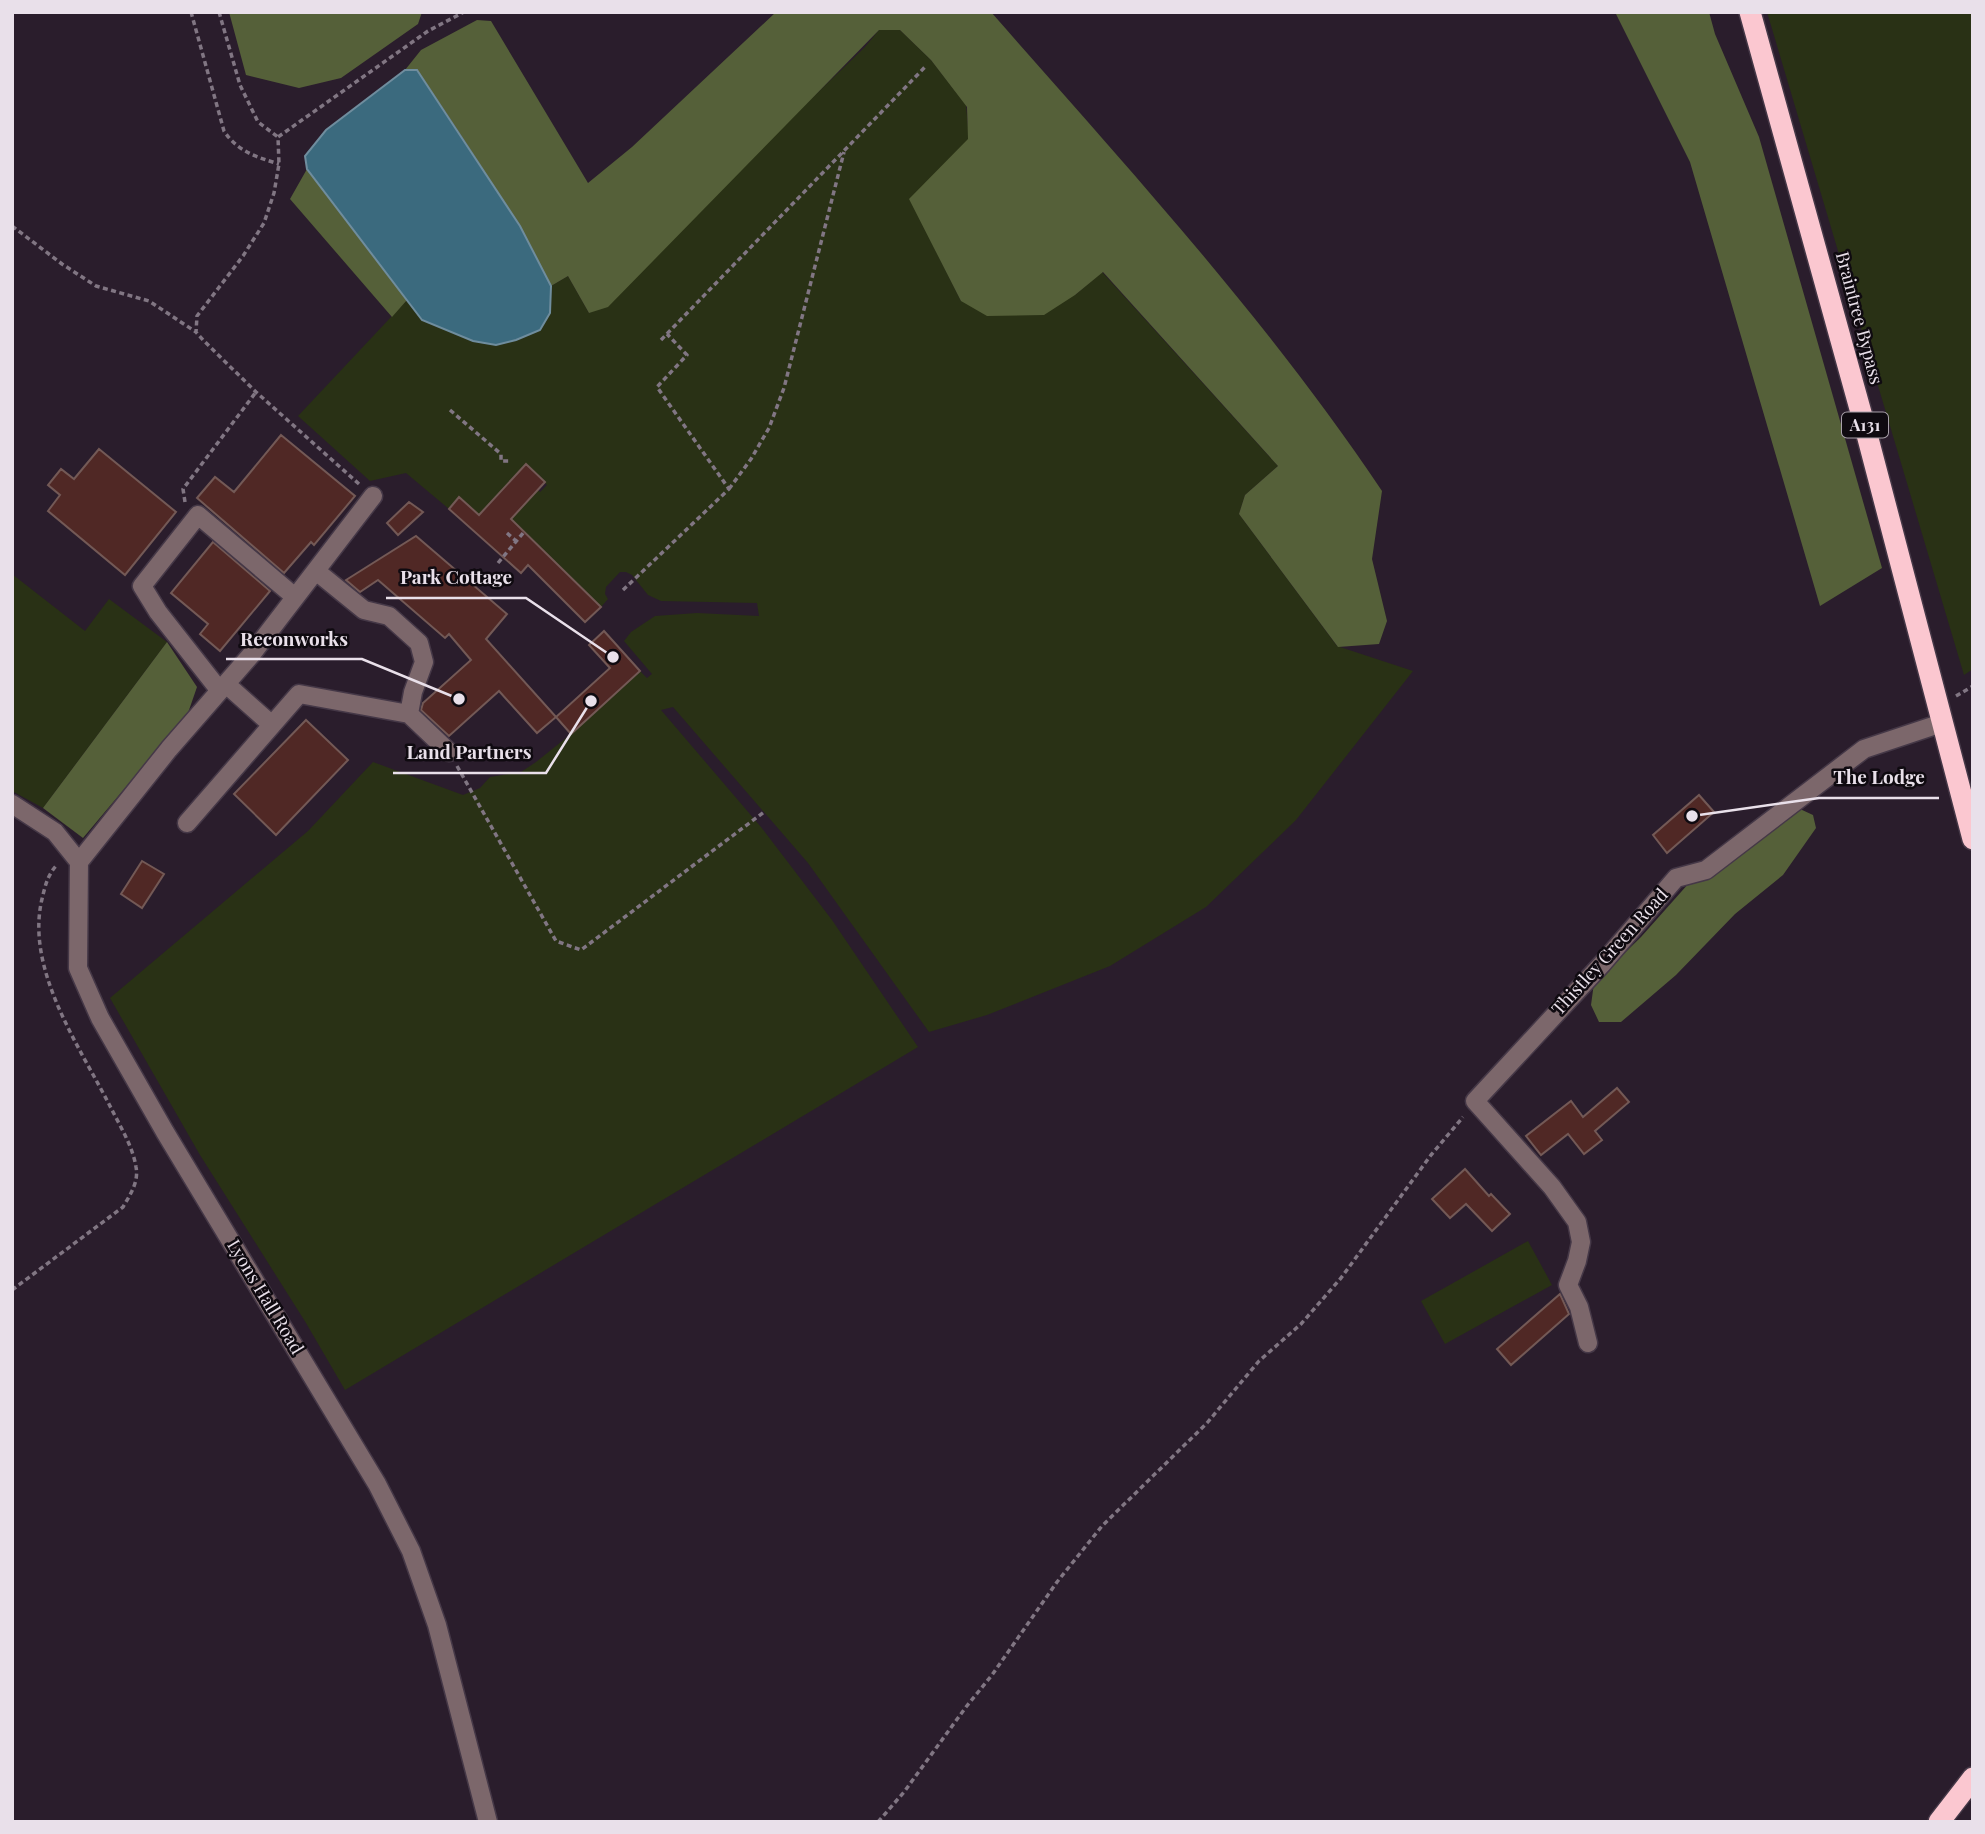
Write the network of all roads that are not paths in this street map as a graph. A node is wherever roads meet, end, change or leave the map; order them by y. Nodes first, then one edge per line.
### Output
1 (1750, 12) edge
2 (373, 496) road end
3 (316, 571) junction
4 (295, 597) junction
5 (223, 687) junction
6 (409, 714) junction
7 (1942, 723) junction
8 (272, 725) junction
9 (449, 752) road end
10 (12, 804) edge
11 (187, 823) dead end
12 (1973, 839) edge
13 (76, 858) junction
14 (1588, 1343) dead end
15 (1973, 1778) edge
16 (488, 1822) edge
17 (1939, 1822) edge

1 - 7 highway, Braintree Bypass / A131
2 - 3 street
3 - 4 street
3 - 6 street
4 - 5 street
4 - 5 street
5 - 8 street
5 - 13 street
6 - 8 street
6 - 9 street
7 - 12 highway, Braintree Bypass / A131
7 - 14 street, Thistley Green Road
8 - 11 street
10 - 13 street
13 - 16 street, Lyons Hall Road
15 - 17 highway

